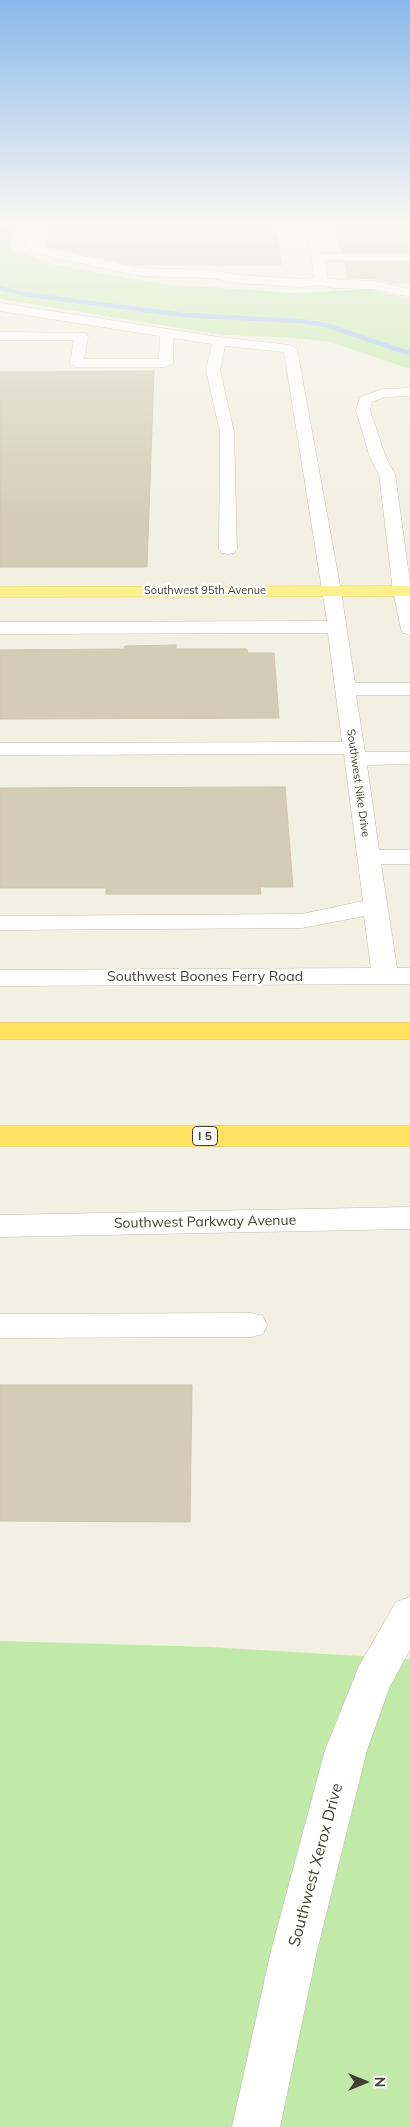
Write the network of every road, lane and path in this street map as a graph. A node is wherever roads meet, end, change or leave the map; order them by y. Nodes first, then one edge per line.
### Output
1 (82, 320) edge
2 (167, 334) junction
3 (0, 336) edge
4 (219, 341) junction
5 (410, 392) edge
6 (228, 549) dead end
7 (332, 591) junction
8 (406, 591) edge
9 (0, 592) edge
10 (337, 627) junction
11 (0, 628) edge
12 (410, 629) edge
13 (345, 689) junction
14 (410, 689) edge
15 (0, 748) edge
16 (354, 753) junction
17 (410, 758) edge
18 (410, 857) edge
19 (369, 858) junction
20 (375, 906) junction
21 (0, 923) edge
22 (385, 976) junction
23 (410, 976) edge
24 (0, 978) edge
25 (0, 1031) edge
26 (410, 1031) edge
27 (0, 1136) edge
28 (410, 1136) edge
29 (410, 1218) edge
30 (0, 1226) edge
31 (251, 1325) dead end
32 (0, 1326) edge
33 (410, 1614) edge
34 (256, 2127) edge

1 - 2 street
2 - 3 street
2 - 4 street
4 - 6 street
4 - 7 street, Southwest Nike Drive
5 - 8 street
7 - 8 main road, Southwest 95th Avenue
7 - 9 main road, Southwest 95th Avenue
7 - 10 street, Southwest Nike Drive
8 - 12 street
10 - 11 street
10 - 13 street, Southwest Nike Drive
13 - 14 street
13 - 16 street, Southwest Nike Drive
15 - 16 street
16 - 17 street
16 - 19 street, Southwest Nike Drive
18 - 19 street
19 - 20 street, Southwest Nike Drive
20 - 21 street
20 - 22 street, Southwest Nike Drive
22 - 23 street, Southwest Boones Ferry Road
22 - 24 street, Southwest Boones Ferry Road
25 - 26 highway
27 - 28 highway, I 5
29 - 30 street, Southwest Parkway Avenue
31 - 32 street
33 - 34 street, Southwest Xerox Drive

